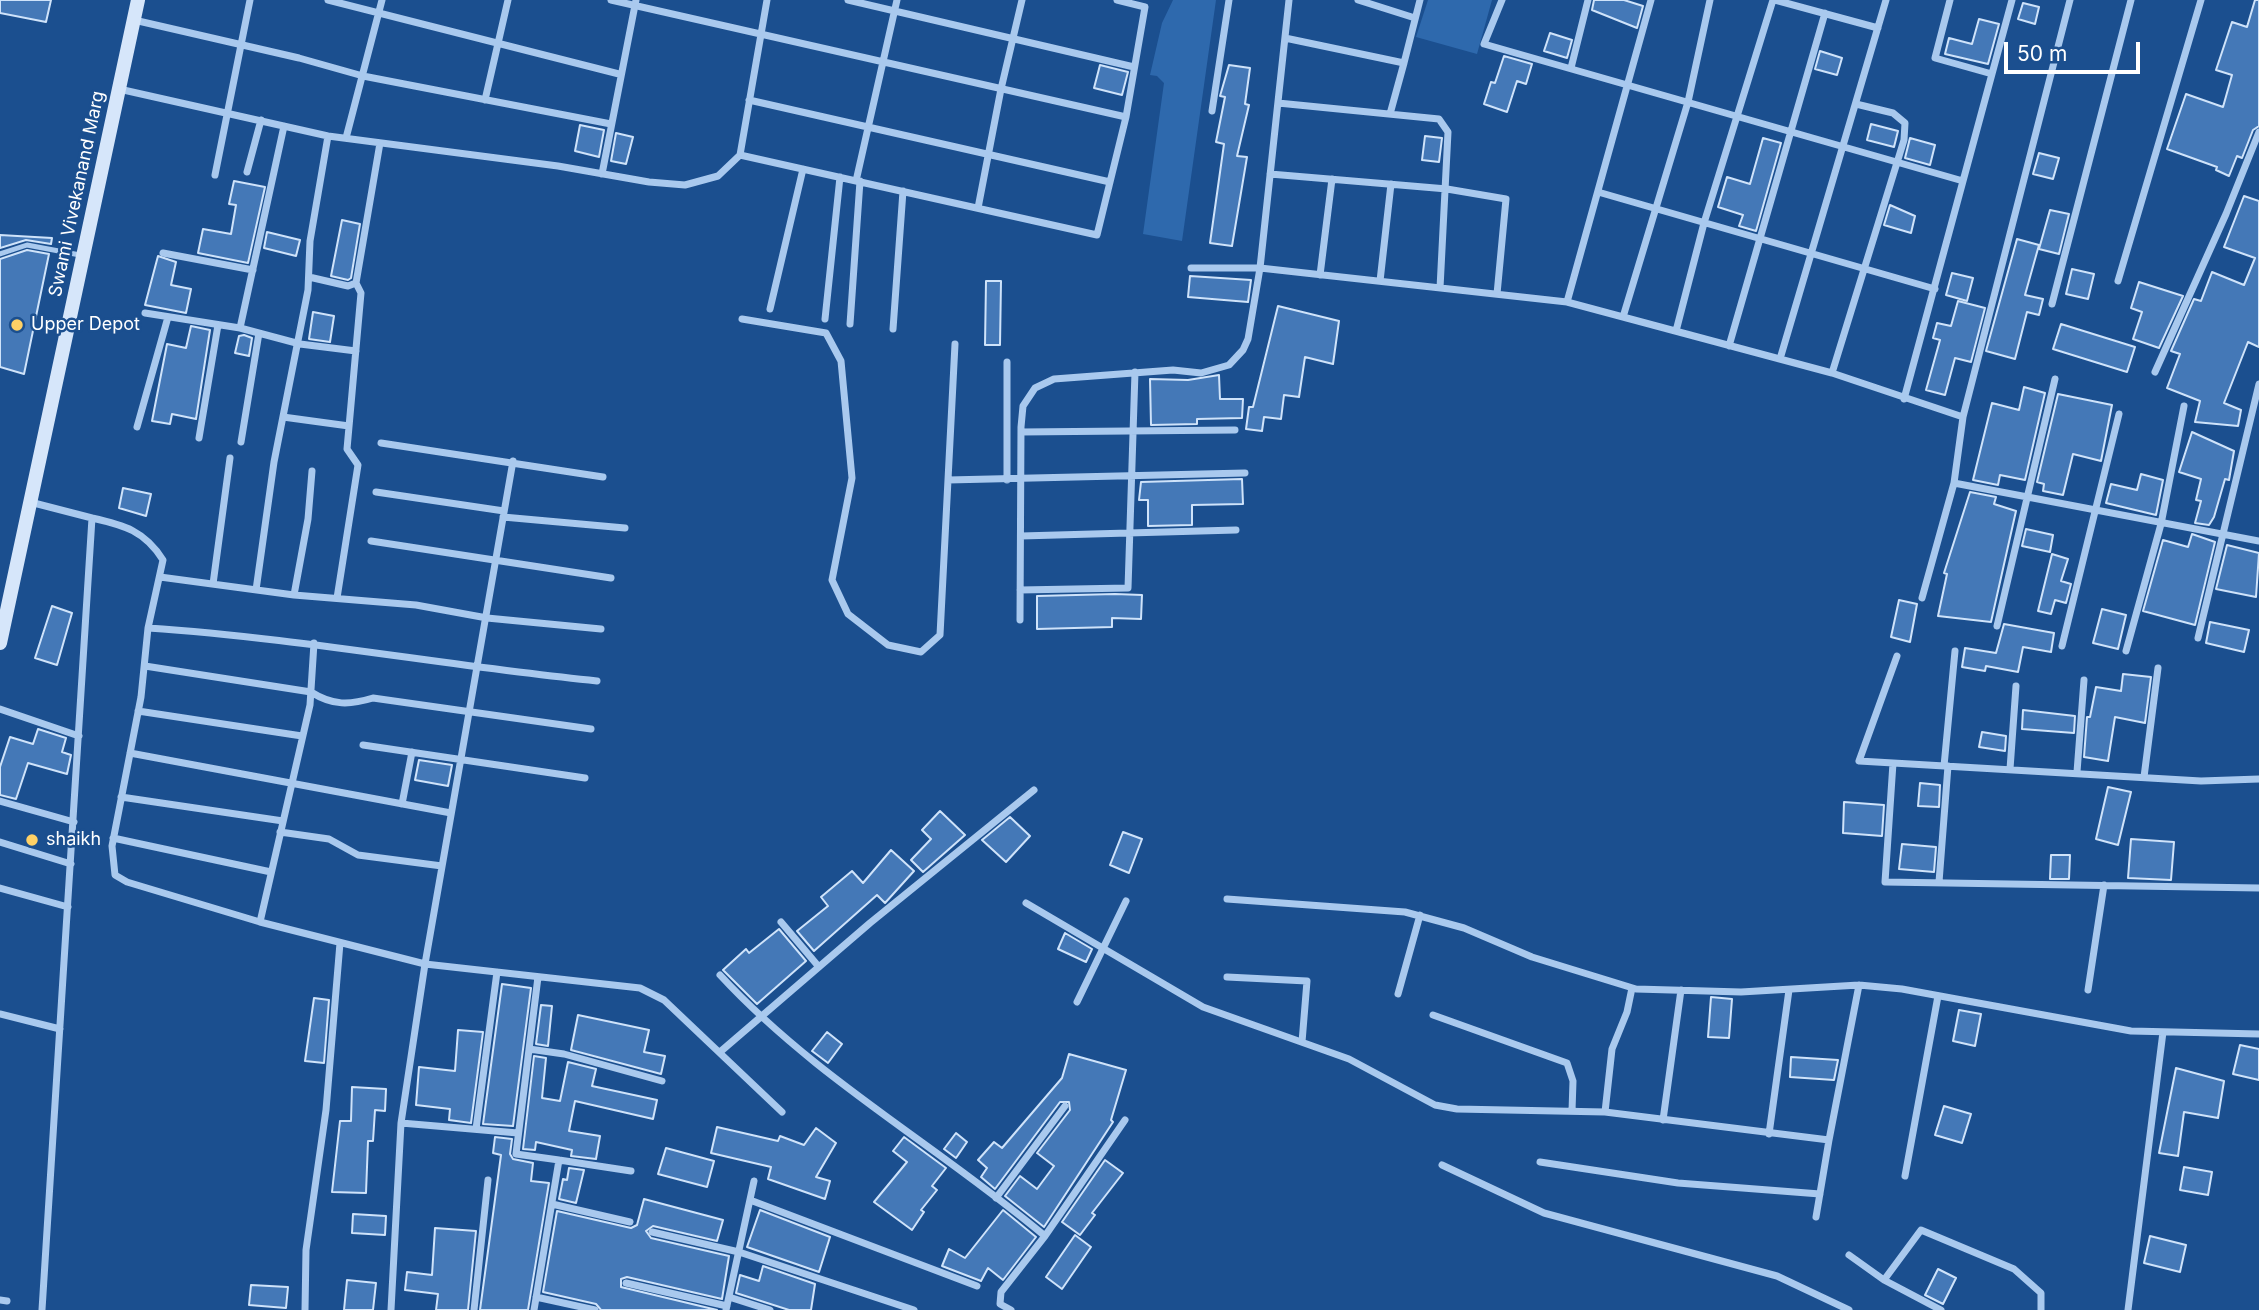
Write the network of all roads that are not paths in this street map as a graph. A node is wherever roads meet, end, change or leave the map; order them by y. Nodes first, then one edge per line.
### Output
1 (137, 0) edge
2 (250, 0) edge
3 (328, 0) edge
4 (383, 0) edge
5 (508, 0) edge
6 (611, 0) edge
7 (767, 0) edge
8 (848, 0) edge
9 (897, 0) edge
10 (1022, 0) edge
11 (1117, 0) edge
12 (1229, 0) edge
13 (1289, 0) edge
14 (1358, 0) edge
15 (1420, 0) edge
16 (1502, 0) edge
17 (1588, 0) edge
18 (1651, 0) edge
19 (1710, 0) edge
20 (1774, 0) edge
21 (1886, 0) edge
22 (1950, 0) edge
23 (2012, 0) edge
24 (2070, 0) edge
25 (2130, 0) edge
26 (2201, 0) edge
27 (635, 3) edge
28 (895, 11) junction
29 (380, 13) junction
30 (1825, 13) junction
31 (1415, 18) junction
32 (134, 20) junction
33 (1878, 28) junction
34 (759, 34) junction
35 (1012, 38) junction
36 (1285, 38) junction
37 (498, 43) junction
38 (240, 45) junction
39 (883, 62) junction
40 (1404, 63) junction
41 (1134, 67) junction
42 (1571, 68) junction
43 (619, 74) junction
44 (1992, 74) junction
45 (363, 76) junction
46 (1628, 85) junction
47 (119, 89) junction
48 (1000, 89) junction
49 (485, 100) junction
50 (749, 100) junction
51 (1688, 102) junction
52 (1278, 103) junction
53 (1856, 103) junction
54 (1212, 111) dead end
55 (228, 113) junction
56 (1390, 114) junction
57 (1126, 117) junction
58 (1739, 117) junction
59 (261, 120) junction
60 (611, 124) junction
61 (284, 126) junction
62 (868, 127) junction
63 (1792, 132) junction
64 (2259, 132) edge
65 (328, 136) junction
66 (346, 138) junction
67 (380, 143) junction
68 (1843, 146) junction
69 (740, 155) junction
70 (988, 155) junction
71 (1897, 162) junction
72 (803, 169) junction
73 (247, 172) dead end
74 (602, 174) junction
75 (1270, 174) junction
76 (215, 175) dead end
77 (840, 177) junction
78 (1332, 179) junction
79 (858, 181) junction
80 (1964, 181) junction
81 (1110, 182) junction
82 (1391, 184) junction
83 (1447, 189) junction
84 (903, 191) junction
85 (1598, 192) junction
86 (978, 208) junction
87 (1654, 208) junction
88 (1704, 223) junction
89 (1759, 238) junction
90 (0, 248) edge
91 (12, 250) junction
92 (163, 253) dead end
93 (1811, 253) junction
94 (0, 254) edge
95 (83, 255) junction
96 (1191, 268) dead end
97 (1260, 268) junction
98 (1864, 268) junction
99 (253, 270) junction
100 (1320, 275) junction
101 (309, 277) junction
102 (2118, 281) dead end
103 (1380, 282) junction
104 (356, 283) junction
105 (1440, 288) junction
106 (1935, 289) junction
107 (1497, 294) junction
108 (1567, 302) junction
109 (2052, 304) dead end
110 (770, 309) dead end
111 (145, 313) dead end
112 (168, 317) junction
113 (1623, 317) junction
114 (742, 319) dead end
115 (825, 319) dead end
116 (850, 324) dead end
117 (218, 325) junction
118 (240, 328) junction
119 (893, 329) dead end
120 (1676, 331) junction
121 (259, 333) junction
122 (300, 344) junction
123 (955, 344) dead end
124 (1729, 346) junction
125 (356, 351) junction
126 (1780, 359) junction
127 (1007, 362) dead end
128 (1135, 372) junction
129 (2155, 372) dead end
130 (1832, 373) junction
131 (2055, 379) dead end
132 (2259, 384) edge
133 (1904, 399) junction
134 (2184, 406) dead end
135 (2119, 414) dead end
136 (284, 417) junction
137 (1963, 417) junction
138 (349, 426) junction
139 (137, 427) dead end
140 (1236, 430) dead end
141 (1133, 431) junction
142 (1021, 432) junction
143 (199, 438) dead end
144 (241, 442) dead end
145 (381, 443) dead end
146 (230, 458) dead end
147 (513, 461) junction
148 (312, 471) dead end
149 (1245, 473) dead end
150 (1131, 475) junction
151 (603, 477) dead end
152 (1021, 479) junction
153 (1007, 480) junction
154 (948, 481) junction
155 (1954, 483) junction
156 (376, 492) dead end
157 (2029, 499) junction
158 (30, 502) junction
159 (2093, 511) junction
160 (504, 514) junction
161 (92, 518) junction
162 (2161, 524) junction
163 (625, 528) dead end
164 (1236, 530) dead end
165 (1129, 535) junction
166 (2223, 535) junction
167 (1021, 536) junction
168 (371, 541) dead end
169 (2259, 541) edge
170 (496, 562) junction
171 (160, 577) junction
172 (611, 578) dead end
173 (213, 584) junction
174 (6, 590) edge
175 (256, 590) junction
176 (1020, 590) junction
177 (294, 595) junction
178 (1922, 597) dead end
179 (337, 598) junction
180 (487, 618) junction
181 (1020, 620) dead end
182 (1997, 626) dead end
183 (148, 628) junction
184 (601, 629) dead end
185 (2198, 638) dead end
186 (0, 643) edge
187 (314, 643) junction
188 (2062, 646) dead end
189 (1955, 651) dead end
190 (2126, 651) dead end
191 (1897, 656) dead end
192 (145, 666) junction
193 (2158, 668) dead end
194 (479, 669) junction
195 (2084, 680) dead end
196 (597, 681) dead end
197 (2016, 685) dead end
198 (312, 692) junction
199 (0, 709) edge
200 (138, 711) junction
201 (470, 714) junction
202 (591, 729) dead end
203 (79, 736) junction
204 (302, 736) junction
205 (363, 745) dead end
206 (412, 751) junction
207 (130, 753) junction
208 (461, 758) junction
209 (1893, 763) junction
210 (1946, 766) junction
211 (2010, 769) junction
212 (2077, 772) junction
213 (2144, 777) junction
214 (585, 778) dead end
215 (2259, 779) edge
216 (291, 785) junction
217 (1034, 790) dead end
218 (121, 797) junction
219 (0, 801) edge
220 (402, 804) junction
221 (451, 813) junction
222 (283, 821) junction
223 (74, 822) junction
224 (281, 832) junction
225 (113, 838) junction
226 (0, 842) edge
227 (71, 864) junction
228 (442, 866) junction
229 (271, 872) junction
230 (1939, 882) junction
231 (2105, 885) junction
232 (0, 888) edge
233 (2259, 888) edge
234 (1227, 899) dead end
235 (1126, 901) dead end
236 (1026, 903) dead end
237 (68, 907) junction
238 (1420, 915) junction
239 (260, 922) junction
240 (781, 922) dead end
241 (341, 943) junction
242 (1104, 947) junction
243 (425, 964) junction
244 (819, 967) junction
245 (497, 972) junction
246 (720, 975) dead end
247 (1227, 977) dead end
248 (538, 978) junction
249 (1859, 985) junction
250 (1632, 988) junction
251 (1681, 990) junction
252 (1788, 990) junction
253 (2088, 990) dead end
254 (1398, 994) dead end
255 (1938, 996) junction
256 (1076, 1002) dead end
257 (0, 1014) edge
258 (1433, 1015) dead end
259 (760, 1018) junction
260 (60, 1029) junction
261 (2164, 1032) junction
262 (2259, 1034) edge
263 (1302, 1042) junction
264 (529, 1049) junction
265 (720, 1052) junction
266 (662, 1081) dead end
267 (1065, 1106) dead end
268 (1572, 1111) junction
269 (782, 1112) dead end
270 (1605, 1112) junction
271 (1125, 1120) dead end
272 (1663, 1120) junction
273 (401, 1123) junction
274 (476, 1129) junction
275 (518, 1133) junction
276 (1769, 1134) junction
277 (1829, 1140) junction
278 (559, 1160) junction
279 (1540, 1162) dead end
280 (1442, 1165) dead end
281 (631, 1171) dead end
282 (1905, 1176) dead end
283 (488, 1180) dead end
284 (754, 1181) dead end
285 (1820, 1194) junction
286 (996, 1198) junction
287 (750, 1200) junction
288 (552, 1204) junction
289 (1815, 1217) dead end
290 (630, 1222) dead end
291 (652, 1232) dead end
292 (1045, 1236) junction
293 (739, 1252) junction
294 (1849, 1255) dead end
295 (1884, 1280) junction
296 (626, 1283) dead end
297 (977, 1286) dead end
298 (536, 1297) junction
299 (729, 1297) junction
300 (727, 1308) edge
301 (42, 1310) edge
302 (305, 1310) edge
303 (391, 1310) edge
304 (474, 1310) edge
305 (534, 1310) edge
306 (595, 1310) edge
307 (770, 1310) edge
308 (914, 1310) edge
309 (1011, 1310) edge
310 (1849, 1310) edge
311 (1941, 1310) edge
312 (2040, 1310) edge
313 (2128, 1310) edge

1 - 32 main road, Swami Vivekanand Marg
2 - 38 street
3 - 29 street
4 - 29 street
5 - 37 street
6 - 27 street
7 - 34 street
8 - 28 street
9 - 28 street
10 - 35 street
11 - 41 street
12 - 54 street
13 - 36 street
14 - 31 street
15 - 31 street
16 - 42 street
17 - 42 street
18 - 46 street
19 - 51 street
20 - 30 street
20 - 58 street
21 - 33 street
22 - 44 street
23 - 44 street
24 - 137 street
25 - 109 street
26 - 102 street
27 - 34 street
27 - 43 street
28 - 35 street
28 - 39 street
29 - 37 street
29 - 45 street
30 - 33 street
30 - 63 street
31 - 40 street
32 - 38 street
32 - 47 main road, Swami Vivekanand Marg
33 - 53 street
34 - 39 street
34 - 50 street
35 - 41 street
35 - 48 street
36 - 40 street
36 - 52 street
37 - 43 street
37 - 49 street
38 - 45 street
38 - 55 street
39 - 48 street
39 - 62 street
40 - 56 street
41 - 57 street
42 - 46 street
43 - 60 street
44 - 80 street
45 - 49 street
45 - 66 street
46 - 51 street
46 - 85 street
47 - 55 street
47 - 95 main road, Swami Vivekanand Marg
48 - 57 street
48 - 70 street
49 - 60 street
50 - 62 street
50 - 69 street
51 - 58 street
51 - 87 street
52 - 56 street
52 - 75 street
53 - 68 street
53 - 71 street
55 - 59 street
55 - 76 street
56 - 83 street
57 - 81 street
58 - 63 street
58 - 88 street
59 - 61 street
59 - 73 street
60 - 74 street
61 - 65 street
61 - 99 street
62 - 70 street
62 - 79 street
63 - 68 street
63 - 89 street
64 - 129 street
65 - 66 street
65 - 101 street
66 - 67 street
67 - 74 street
67 - 104 street
68 - 71 street
68 - 93 street
69 - 72 street
69 - 74 street
70 - 81 street
70 - 86 street
71 - 80 street
71 - 98 street
72 - 77 street
72 - 110 street
75 - 78 street
75 - 97 street
77 - 79 street
77 - 115 street
78 - 82 street
78 - 100 street
79 - 84 street
79 - 116 street
80 - 106 street
81 - 86 street
82 - 83 street
82 - 103 street
83 - 105 street
83 - 107 street
84 - 86 street
84 - 119 street
85 - 87 street
85 - 108 street
87 - 88 street
87 - 113 street
88 - 89 street
88 - 120 street
89 - 93 street
89 - 124 street
90 - 91 lane
91 - 94 lane
91 - 95 lane
92 - 99 street
93 - 98 street
93 - 126 street
95 - 158 main road, Swami Vivekanand Marg
96 - 97 street
97 - 100 street
97 - 128 street
98 - 106 street
98 - 130 street
99 - 118 street
100 - 103 street
101 - 104 street
101 - 122 street
103 - 105 street
104 - 125 street
105 - 107 street
106 - 133 street
107 - 108 street
108 - 113 street
111 - 112 street
112 - 117 street
112 - 139 street
113 - 120 street
114 - 154 street
117 - 118 street
117 - 143 street
118 - 121 street
120 - 124 street
121 - 122 street
121 - 144 street
122 - 125 street
122 - 136 street
123 - 154 street
124 - 126 street
125 - 138 street
126 - 130 street
127 - 153 street
128 - 141 street
128 - 142 street
130 - 133 street
131 - 157 street
132 - 166 street
133 - 137 street
134 - 162 street
135 - 159 street
136 - 138 street
136 - 175 street
137 - 155 street
138 - 179 street
140 - 141 street
141 - 142 street
141 - 150 street
142 - 152 street
145 - 147 street
146 - 173 street
147 - 151 street
147 - 160 street
148 - 177 street
149 - 150 street
150 - 152 street
150 - 165 street
152 - 153 street
152 - 167 street
153 - 154 street
155 - 157 street
155 - 178 street
156 - 160 street
157 - 159 street
157 - 182 street
158 - 161 street
158 - 174 main road, Swami Vivekanand Marg
159 - 162 street
159 - 188 street
160 - 163 street
160 - 170 street
161 - 171 street
161 - 203 street
162 - 166 street
162 - 190 street
164 - 165 street
165 - 167 street
165 - 176 street
166 - 169 street
166 - 185 street
167 - 176 street
168 - 170 street
170 - 172 street
170 - 180 street
171 - 173 street
171 - 183 street
173 - 175 street
174 - 186 main road, Swami Vivekanand Marg
175 - 177 street
176 - 181 street
177 - 179 street
179 - 180 street
180 - 184 street
180 - 194 street
183 - 187 street
183 - 192 street
187 - 194 street
187 - 198 street
189 - 210 street
191 - 209 street
192 - 198 street
192 - 200 street
193 - 213 street
194 - 196 street
194 - 201 street
195 - 212 street
197 - 211 street
198 - 201 street
198 - 204 street
199 - 203 street
200 - 204 street
200 - 207 street
201 - 202 street
201 - 208 street
203 - 223 street
204 - 216 street
205 - 206 street
206 - 208 street
206 - 220 street
207 - 216 street
207 - 218 street
208 - 214 street
208 - 221 street
209 - 210 street
209 - 230 street
210 - 211 street
210 - 230 street
211 - 212 street
212 - 213 street
213 - 215 street
216 - 220 street
216 - 222 street
217 - 244 street
218 - 222 street
218 - 225 street
219 - 223 street
220 - 221 street
221 - 228 street
222 - 224 street
223 - 227 street
224 - 228 street
224 - 229 street
225 - 229 street
225 - 239 street
226 - 227 street
227 - 237 street
228 - 243 street
229 - 239 street
230 - 231 street
231 - 233 street
231 - 253 street
232 - 237 street
234 - 238 street
235 - 242 street
236 - 242 street
237 - 260 street
238 - 250 street
238 - 254 street
239 - 241 street
240 - 244 street
241 - 243 street
241 - 302 street
242 - 256 street
242 - 263 street
243 - 245 street
243 - 273 street
244 - 259 street
245 - 248 street
245 - 274 street
246 - 259 street
247 - 263 street
248 - 264 street
248 - 265 street
249 - 252 street
249 - 255 street
249 - 277 street
250 - 251 street
250 - 270 street
251 - 252 street
251 - 272 street
252 - 276 street
255 - 261 street
255 - 282 street
257 - 260 street
258 - 268 street
259 - 265 street
259 - 286 street
260 - 301 street
261 - 262 street
261 - 313 street
263 - 268 street
264 - 266 street
264 - 275 street
265 - 269 street
267 - 286 street
268 - 270 street
270 - 272 street
271 - 292 street
272 - 276 street
273 - 274 street
273 - 303 street
274 - 275 street
275 - 278 street
276 - 277 street
277 - 285 street
278 - 281 street
278 - 288 street
279 - 285 street
280 - 310 street
283 - 304 street
284 - 287 street
285 - 289 street
286 - 292 street
287 - 293 street
287 - 297 street
288 - 290 street
288 - 298 street
291 - 293 street
292 - 309 street
293 - 299 street
293 - 308 street
294 - 295 street
295 - 311 street
295 - 312 street
296 - 300 street
298 - 305 street
298 - 306 street
299 - 300 street
299 - 307 street

